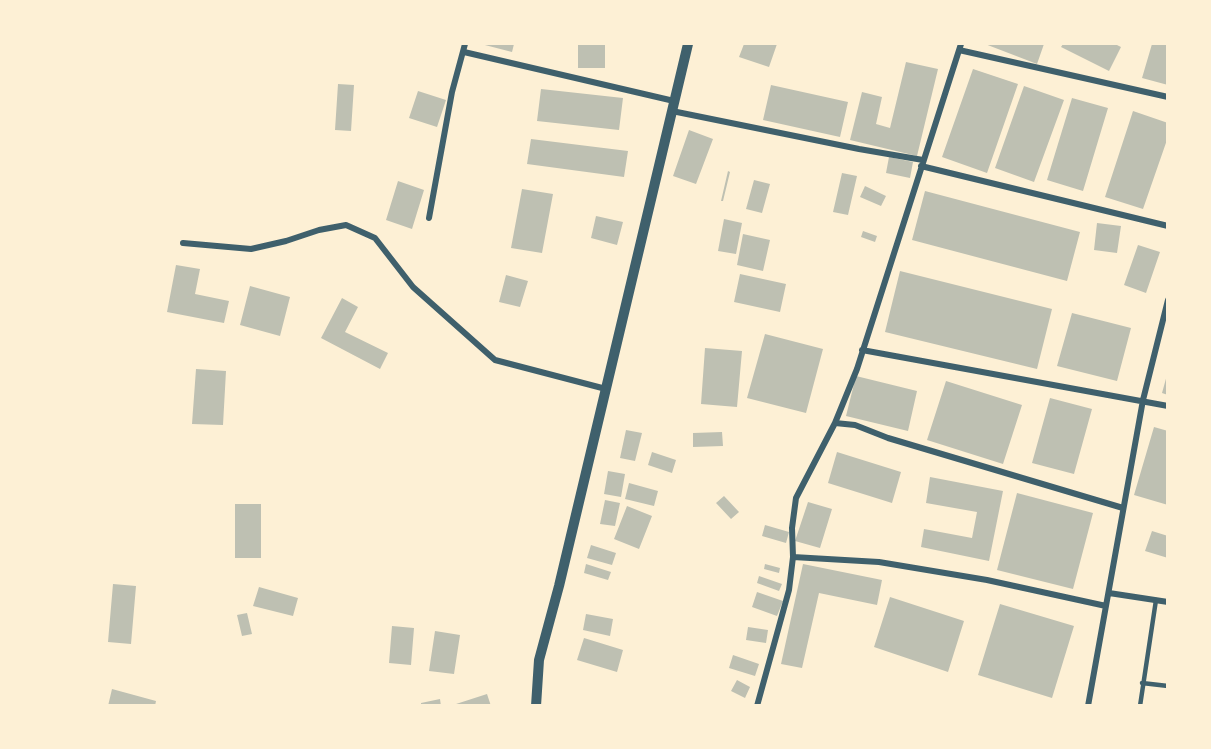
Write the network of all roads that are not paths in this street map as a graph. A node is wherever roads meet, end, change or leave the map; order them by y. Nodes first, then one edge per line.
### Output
1 (465, 44) edge
2 (688, 44) edge
3 (960, 47) edge
4 (464, 52) junction
5 (1167, 96) edge
6 (673, 106) junction
7 (922, 163) junction
8 (429, 218) dead end
9 (1167, 226) edge
10 (183, 243) dead end
11 (1167, 300) edge
12 (1166, 315) edge
13 (862, 350) junction
14 (606, 389) junction
15 (1143, 400) junction
16 (1167, 405) edge
17 (835, 423) junction
18 (1123, 508) junction
19 (793, 557) junction
20 (1109, 593) junction
21 (1156, 600) junction
22 (1167, 602) edge
23 (1106, 606) junction
24 (1142, 683) junction
25 (1167, 686) edge
26 (537, 705) edge
27 (757, 705) edge
28 (1088, 705) edge
29 (1140, 705) edge

1 - 4 street
2 - 6 street
3 - 5 street
3 - 7 street
4 - 6 street
4 - 8 street
6 - 7 street
6 - 14 street
7 - 9 street
7 - 13 street
10 - 14 street
11 - 12 street
12 - 15 street
13 - 15 street
13 - 17 street
14 - 26 street
15 - 16 street
15 - 18 street
17 - 18 street
17 - 19 street
18 - 20 street
19 - 23 street
19 - 27 street
20 - 21 street
20 - 23 street
21 - 22 street
21 - 24 lane
23 - 28 street
24 - 25 lane
24 - 29 lane

